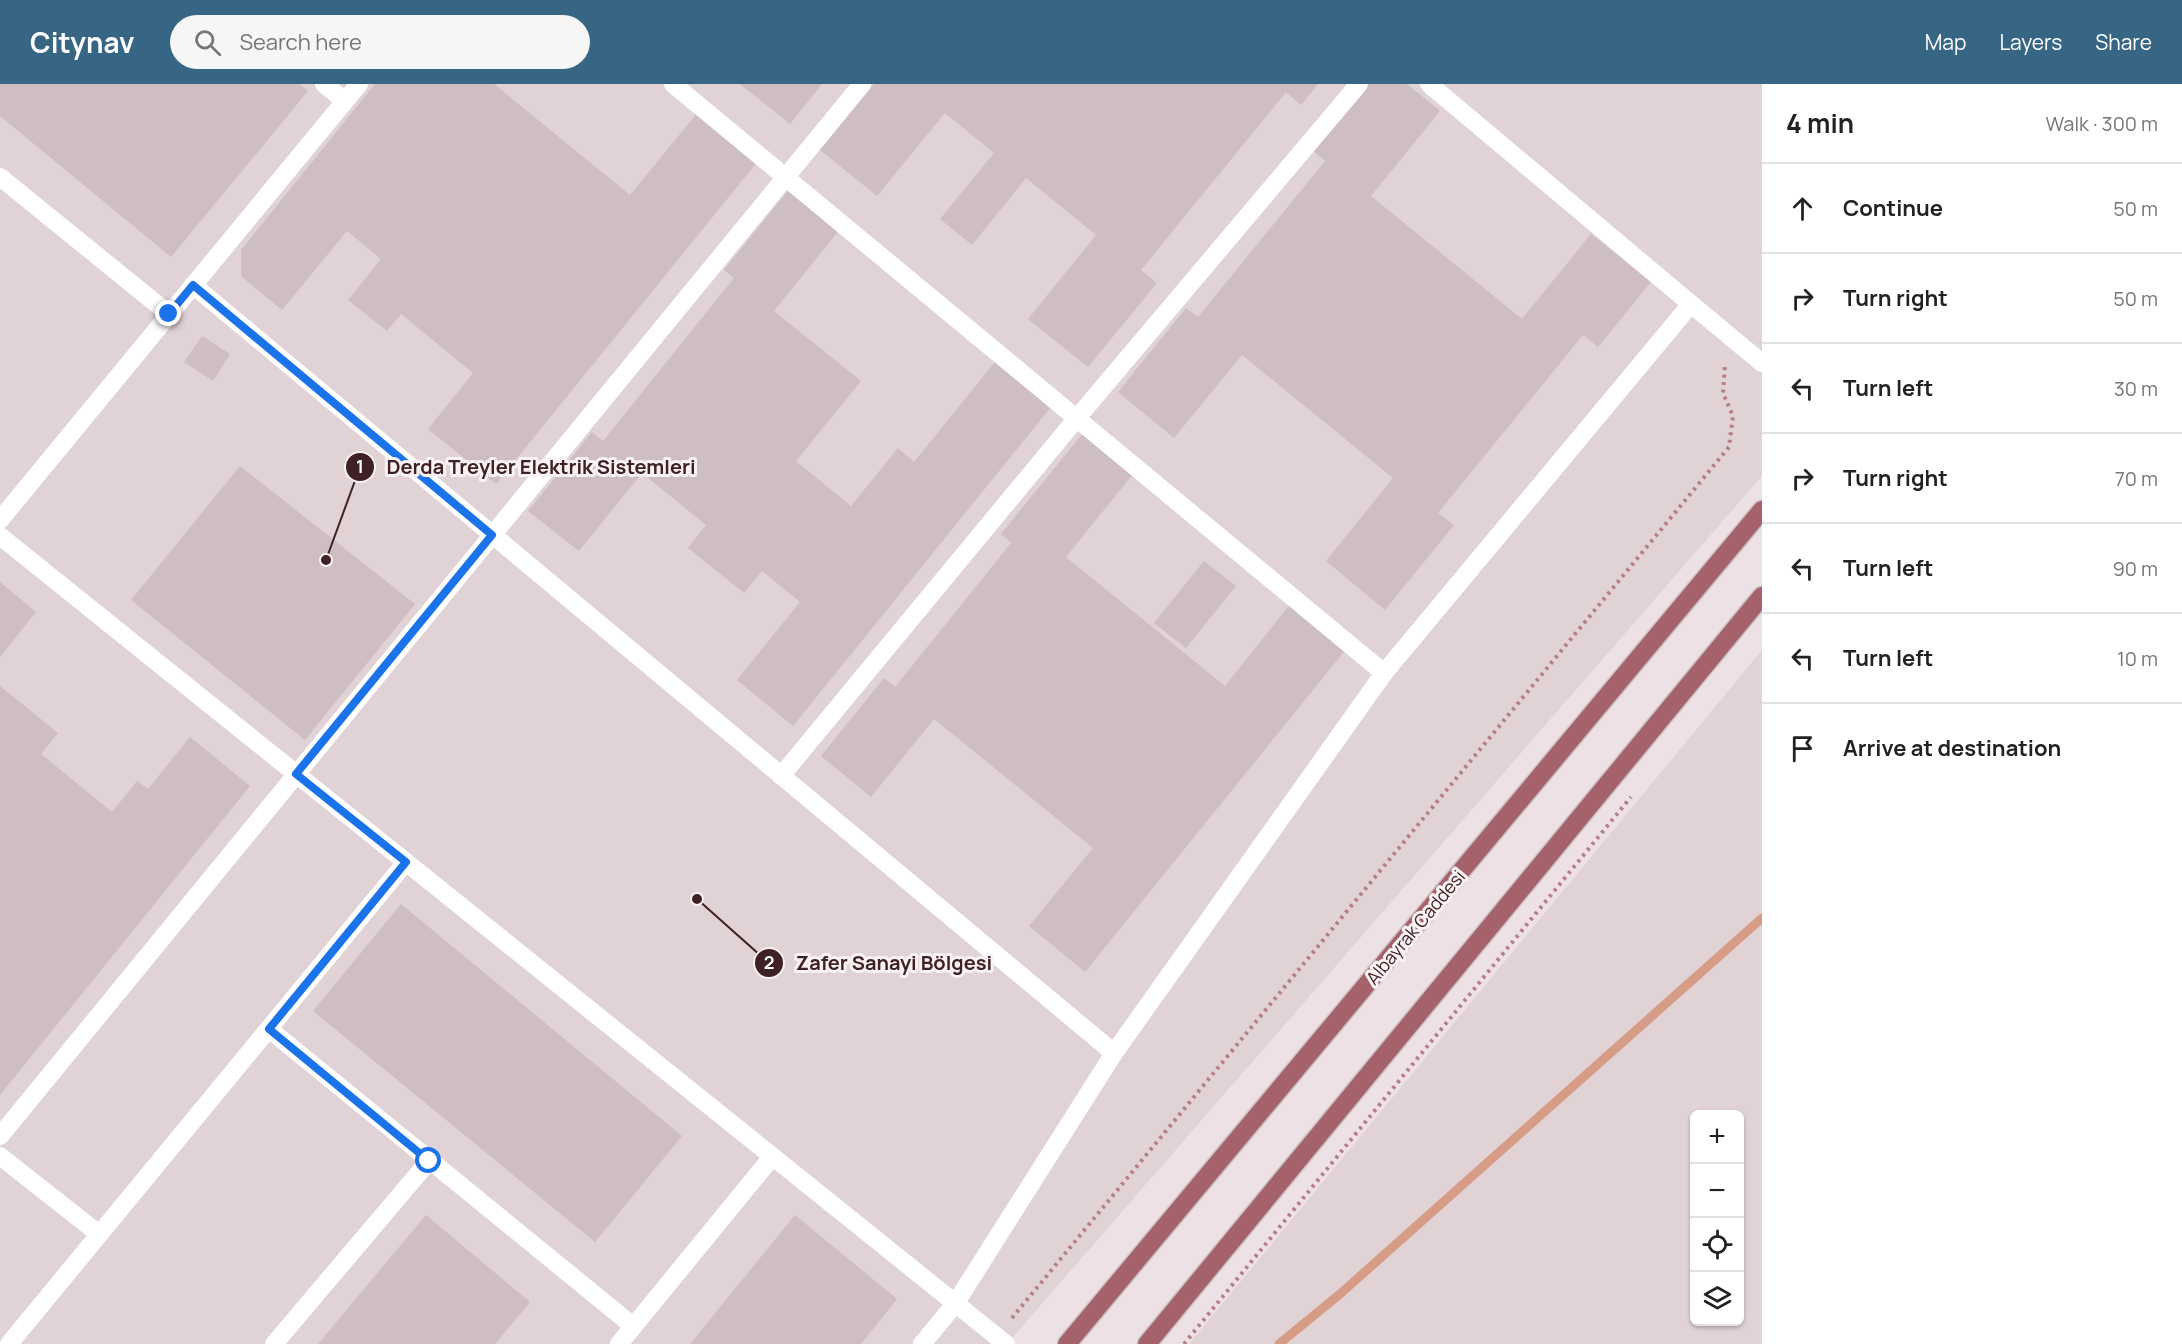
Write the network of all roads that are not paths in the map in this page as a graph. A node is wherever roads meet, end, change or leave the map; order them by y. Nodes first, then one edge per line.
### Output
1 (324, 84) edge
2 (359, 84) edge
3 (673, 84) edge
4 (862, 84) edge
5 (1359, 84) edge
6 (1429, 84) edge
7 (345, 101) junction
8 (0, 177) edge
9 (785, 177) junction
10 (193, 285) junction
11 (1691, 304) junction
12 (169, 314) junction
13 (1762, 363) edge
14 (1077, 418) junction
15 (1762, 510) edge
16 (0, 520) edge
17 (492, 535) junction
18 (0, 536) edge
19 (1762, 596) edge
20 (1384, 673) junction
21 (296, 774) junction
22 (781, 776) junction
23 (406, 862) junction
24 (269, 1029) junction
25 (1114, 1053) junction
26 (0, 1136) edge
27 (0, 1156) edge
28 (772, 1157) junction
29 (429, 1161) junction
30 (99, 1234) junction
31 (955, 1304) junction
32 (633, 1326) junction
33 (1001, 1340) edge
34 (9, 1344) edge
35 (274, 1344) edge
36 (619, 1344) edge
37 (922, 1344) edge
38 (1067, 1344) edge
39 (1147, 1344) edge

1 - 7 street
2 - 7 street
3 - 9 street
4 - 9 street
5 - 14 street
6 - 11 street
7 - 10 street
8 - 12 street
9 - 14 street
9 - 17 street
10 - 12 street
10 - 17 street
11 - 13 street
11 - 20 street
12 - 16 street
14 - 20 street
14 - 22 street
15 - 38 main road, Albayrak Caddesi
17 - 21 street
17 - 22 street
18 - 21 street
19 - 39 main road
20 - 25 street
21 - 23 street
21 - 26 street
22 - 25 street
23 - 24 street
23 - 28 street
24 - 29 street
24 - 30 street
25 - 31 street
27 - 30 street
28 - 31 street
28 - 32 street
29 - 32 street
29 - 35 street
30 - 34 street
31 - 33 street
31 - 37 street
32 - 36 street

